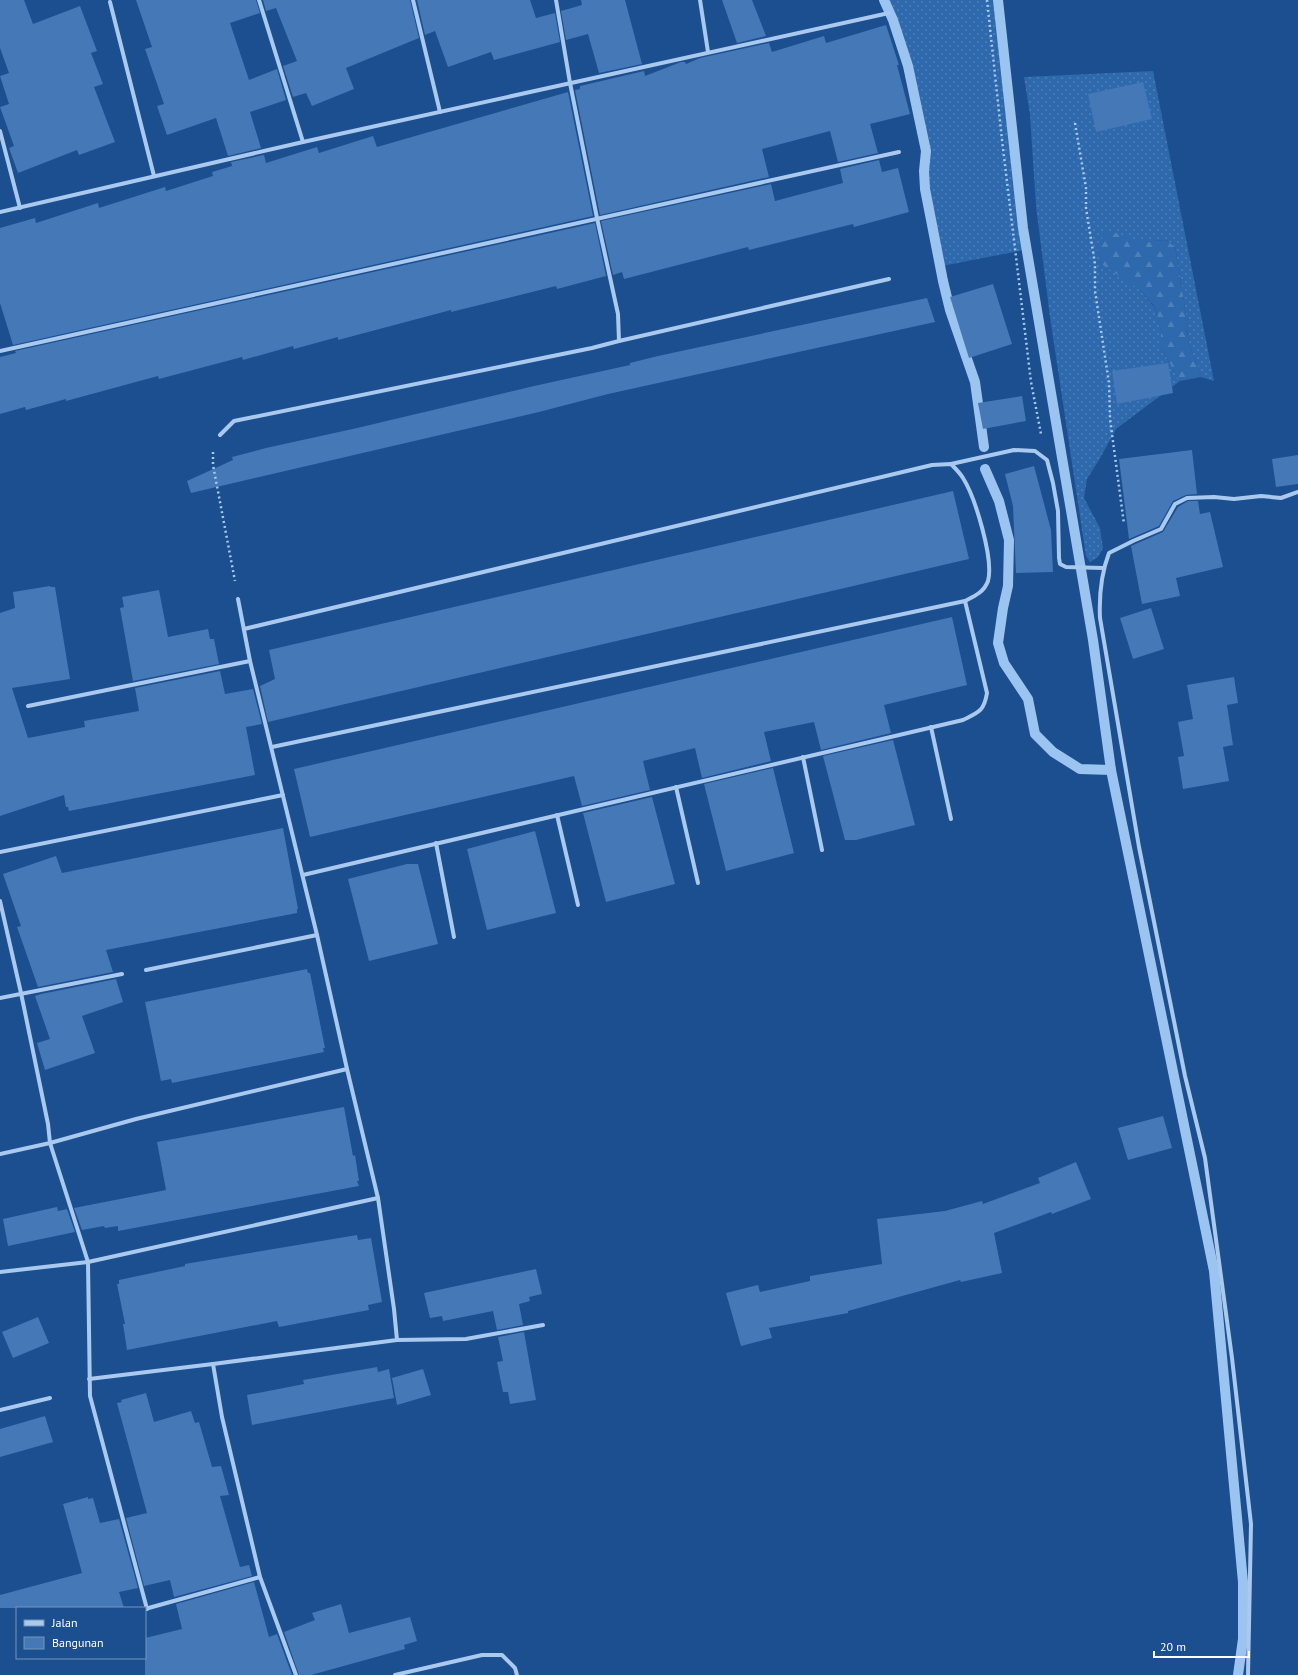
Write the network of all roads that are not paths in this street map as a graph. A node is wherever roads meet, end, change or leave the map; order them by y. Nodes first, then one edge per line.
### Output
1 (259, 0) edge
2 (412, 0) edge
3 (556, 0) edge
4 (700, 0) edge
5 (110, 2) dead end
6 (888, 13) dead end
7 (708, 52) junction
8 (570, 83) junction
9 (440, 112) junction
10 (0, 131) edge
11 (303, 142) junction
12 (899, 152) dead end
13 (154, 176) junction
14 (20, 208) junction
15 (0, 212) edge
16 (597, 218) junction
17 (889, 278) dead end
18 (619, 341) junction
19 (0, 351) edge
20 (220, 435) road end
21 (951, 464) junction
22 (1298, 492) edge
23 (1103, 568) junction
24 (238, 599) road end
25 (965, 600) junction
26 (244, 629) junction
27 (250, 661) junction
28 (28, 706) dead end
29 (931, 727) junction
30 (272, 747) junction
31 (802, 757) junction
32 (676, 787) junction
33 (283, 795) junction
34 (557, 815) junction
35 (951, 819) dead end
36 (436, 843) junction
37 (822, 850) dead end
38 (0, 852) edge
39 (303, 875) junction
40 (698, 883) dead end
41 (0, 901) edge
42 (578, 905) dead end
43 (317, 935) junction
44 (454, 937) dead end
45 (146, 970) dead end
46 (122, 974) dead end
47 (21, 993) junction
48 (0, 998) edge
49 (347, 1069) junction
50 (50, 1143) junction
51 (0, 1154) edge
52 (378, 1198) junction
53 (88, 1262) junction
54 (0, 1272) edge
55 (543, 1325) dead end
56 (397, 1340) junction
57 (213, 1364) junction
58 (89, 1379) junction
59 (50, 1398) dead end
60 (0, 1410) edge
61 (260, 1577) junction
62 (145, 1607) edge
63 (146, 1609) edge
64 (296, 1675) edge
65 (395, 1675) edge
66 (517, 1675) edge
67 (1248, 1675) edge

1 - 11 street
2 - 9 street
3 - 8 street
4 - 7 street
5 - 13 street
6 - 7 street
7 - 8 street
8 - 9 street
8 - 16 street
9 - 11 street
10 - 14 street
11 - 13 street
12 - 16 street
13 - 14 street
14 - 15 street
16 - 18 street
16 - 19 street
17 - 18 street
18 - 20 street
21 - 23 street
21 - 25 street
21 - 26 street
22 - 23 street
23 - 67 street
24 - 26 street
25 - 29 street
25 - 30 street
26 - 27 street
27 - 28 street
27 - 30 street
29 - 31 street
29 - 35 street
30 - 33 street
31 - 32 street
31 - 37 street
32 - 34 street
32 - 40 street
33 - 38 street
33 - 39 street
34 - 36 street
34 - 42 street
36 - 39 street
36 - 44 street
39 - 43 street
41 - 47 street
43 - 45 street
43 - 49 street
46 - 47 street
47 - 48 street
47 - 50 street
49 - 50 street
49 - 52 street
50 - 51 street
50 - 53 street
52 - 53 street
52 - 56 street
53 - 54 street
53 - 58 street
55 - 56 street
56 - 57 street
57 - 58 street
57 - 61 street
58 - 62 street
59 - 60 street
61 - 63 street
61 - 64 street
65 - 66 street

